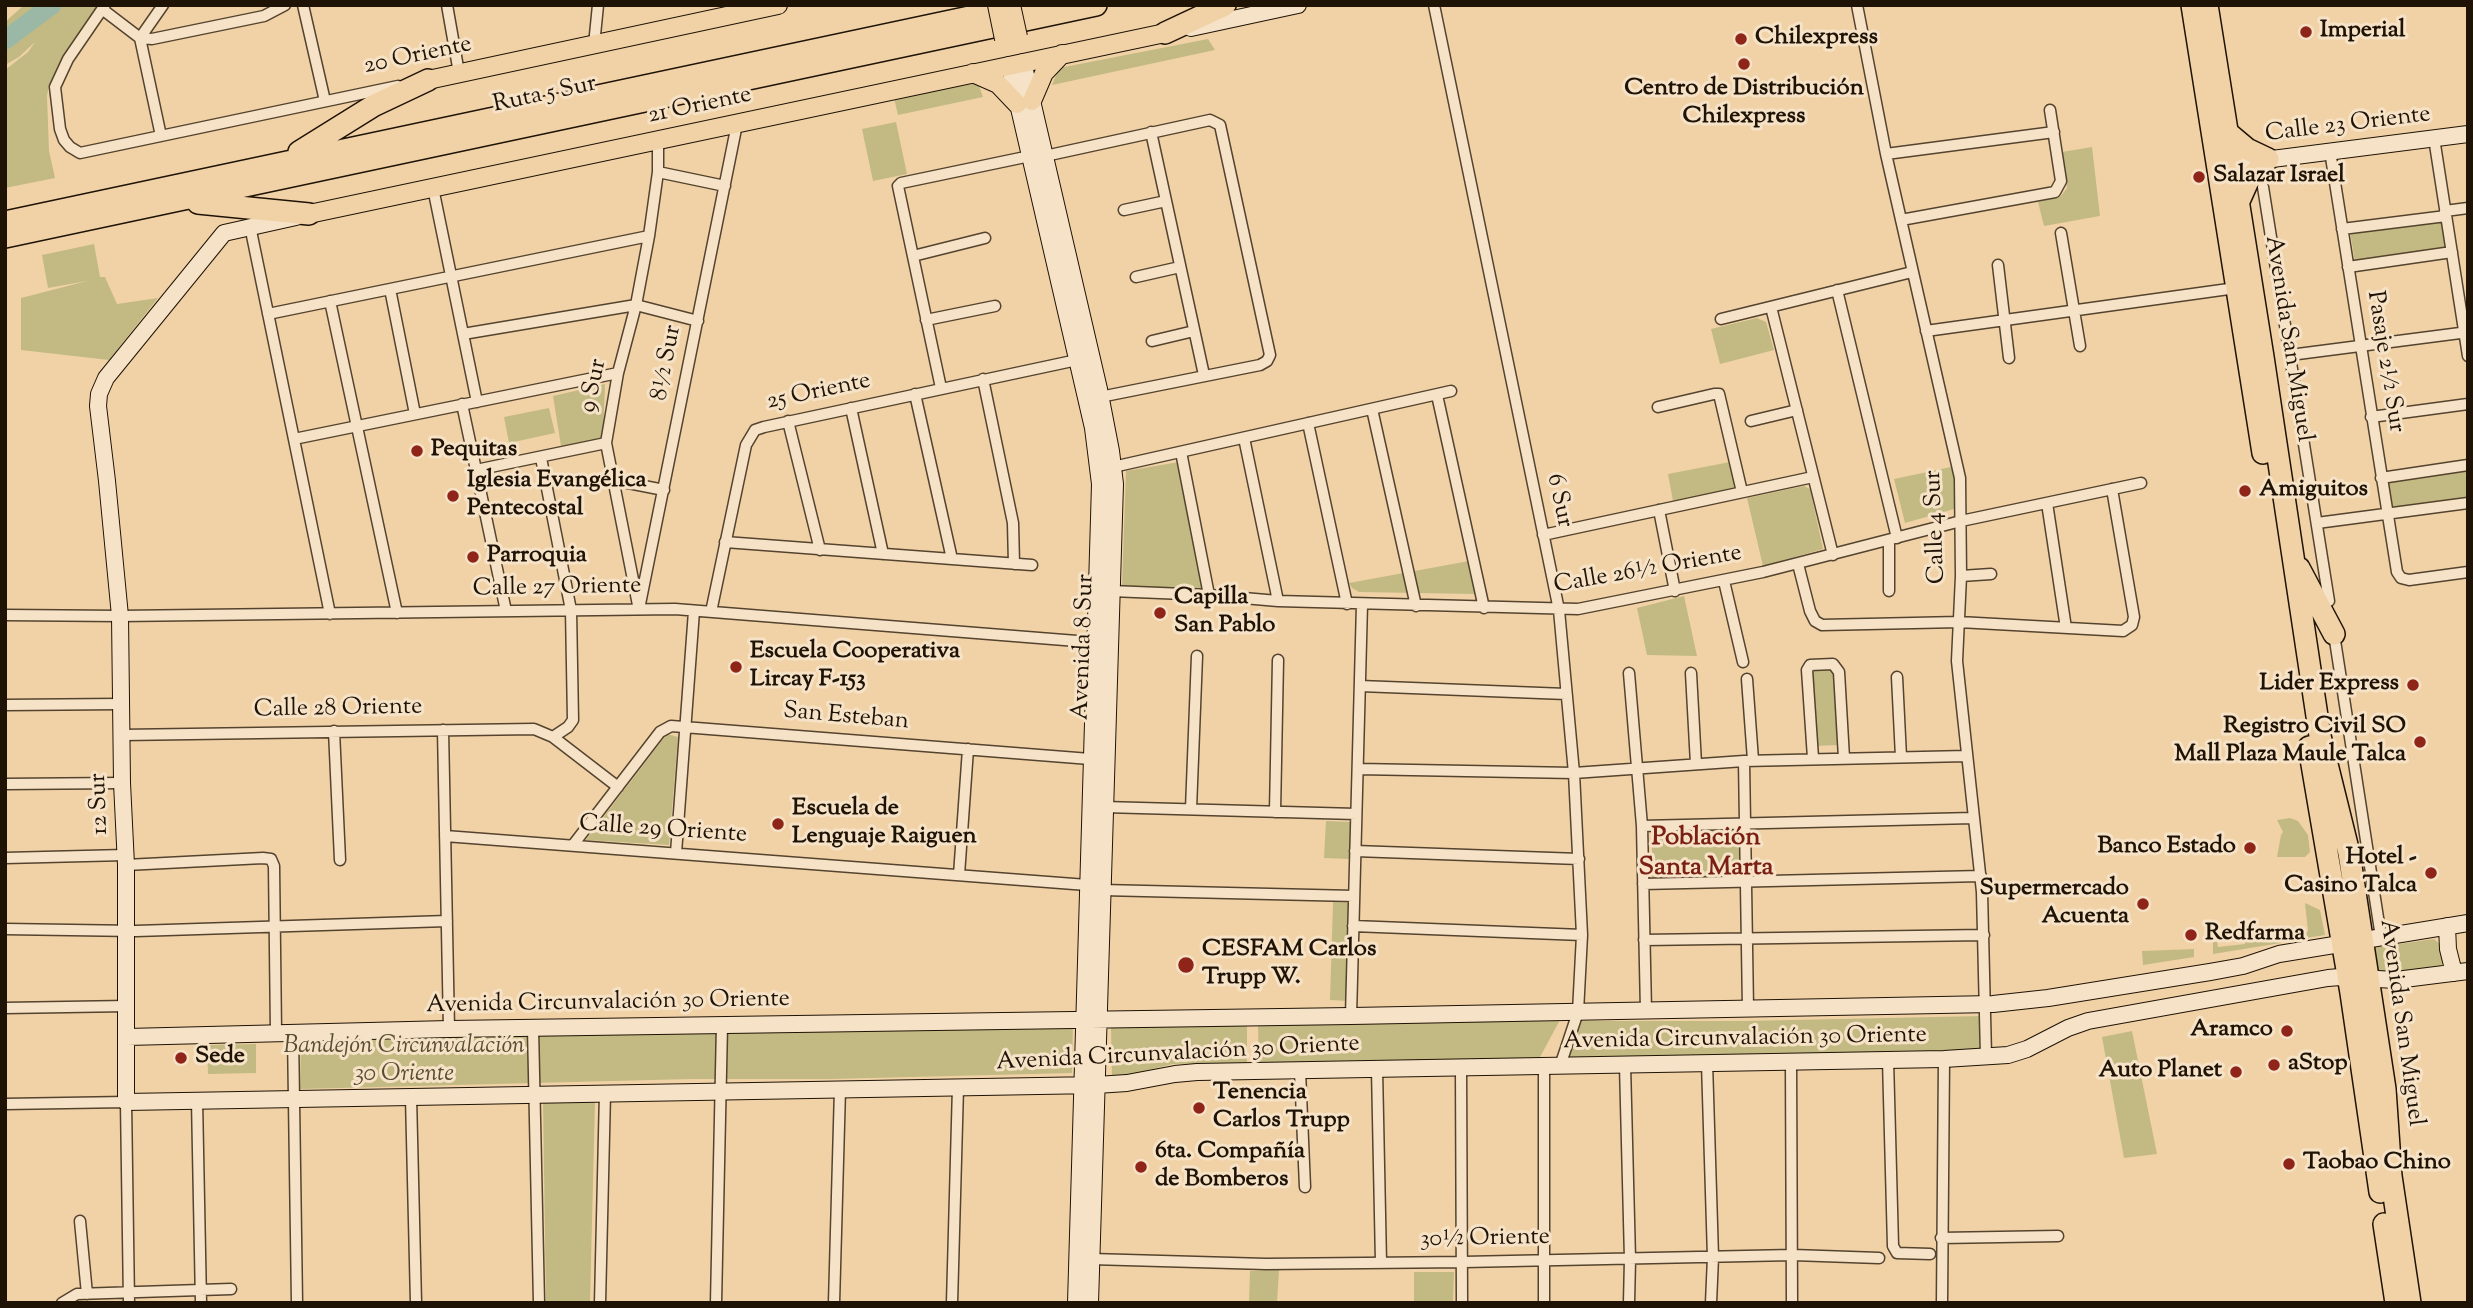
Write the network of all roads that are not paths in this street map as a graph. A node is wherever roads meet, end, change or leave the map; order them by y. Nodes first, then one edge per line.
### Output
1 (163, 5) edge
2 (285, 5) edge
3 (303, 5) edge
4 (447, 5) edge
5 (597, 5) edge
6 (778, 5) edge
7 (997, 5) edge
8 (1011, 5) edge
9 (1026, 5) edge
10 (1096, 5) edge
11 (1225, 5) edge
12 (1298, 5) edge
13 (1434, 5) edge
14 (1857, 5) edge
15 (2192, 5) edge
16 (2207, 5) edge
17 (104, 7) edge
18 (1165, 33) junction
19 (140, 38) junction
20 (1011, 38) junction
21 (594, 44) junction
22 (1062, 54) junction
23 (1016, 63) junction
24 (459, 73) junction
25 (973, 73) junction
26 (428, 80) junction
27 (324, 102) junction
28 (1024, 102) junction
29 (2050, 110) dead end
30 (737, 124) junction
31 (1151, 132) junction
32 (2054, 132) junction
33 (2468, 134) edge
34 (161, 136) junction
35 (2434, 138) junction
36 (2221, 139) junction
37 (658, 141) junction
38 (2330, 151) junction
39 (1886, 154) junction
40 (1037, 156) junction
41 (2268, 159) junction
42 (2233, 164) junction
43 (271, 165) junction
44 (658, 172) junction
45 (725, 186) junction
46 (2263, 187) dead end
47 (433, 188) junction
48 (2230, 197) junction
49 (1166, 201) junction
50 (168, 202) junction
51 (2468, 208) edge
52 (1124, 210) dead end
53 (2446, 213) junction
54 (309, 214) junction
55 (1901, 220) junction
56 (5, 222) edge
57 (250, 226) junction
58 (2342, 229) junction
59 (2060, 233) dead end
60 (649, 236) junction
61 (5, 237) edge
62 (985, 238) dead end
63 (2452, 252) junction
64 (913, 256) junction
65 (1998, 265) dead end
66 (1180, 267) junction
67 (2348, 267) junction
68 (1912, 272) junction
69 (451, 276) junction
70 (1136, 276) dead end
71 (2236, 288) junction
72 (390, 289) junction
73 (1837, 290) junction
74 (330, 301) junction
75 (636, 305) junction
76 (995, 306) dead end
77 (1771, 307) junction
78 (2074, 310) junction
79 (268, 314) junction
80 (1721, 319) dead end
81 (926, 320) junction
82 (2004, 320) junction
83 (698, 321) junction
84 (152, 323) joint
85 (1194, 331) junction
86 (1926, 331) junction
87 (2466, 333) edge
88 (463, 334) junction
89 (1152, 341) dead end
90 (2080, 346) dead end
91 (2360, 346) junction
92 (2290, 355) junction
93 (2468, 356) edge
94 (2009, 358) dead end
95 (1077, 360) junction
96 (618, 373) junction
97 (1204, 375) junction
98 (983, 379) junction
99 (941, 388) junction
100 (1451, 391) dead end
101 (915, 394) junction
102 (1437, 394) junction
103 (1100, 397) junction
104 (477, 402) junction
105 (462, 404) junction
106 (2468, 404) edge
107 (1658, 407) dead end
108 (851, 408) junction
109 (1372, 409) junction
110 (1797, 410) junction
111 (415, 414) junction
112 (2371, 418) junction
113 (788, 421) junction
114 (1751, 421) dead end
115 (1308, 423) junction
116 (356, 426) junction
117 (1244, 438) junction
118 (294, 439) junction
119 (606, 443) junction
120 (1181, 452) junction
121 (541, 458) junction
122 (2468, 465) edge
123 (1114, 467) junction
124 (476, 470) junction
125 (1813, 477) junction
126 (2381, 478) junction
127 (612, 480) junction
128 (2141, 483) dead end
129 (2112, 489) junction
130 (664, 491) junction
131 (1742, 492) junction
132 (2047, 503) junction
133 (2468, 503) edge
134 (1658, 510) junction
135 (2386, 515) junction
136 (1961, 521) junction
137 (2317, 523) junction
138 (1544, 535) junction
139 (1893, 539) junction
140 (725, 542) junction
141 (820, 550) junction
142 (883, 554) junction
143 (1833, 555) junction
144 (2293, 558) junction
145 (953, 559) junction
146 (1014, 564) junction
147 (1798, 564) junction
148 (1032, 565) dead end
149 (2468, 572) edge
150 (1991, 574) dead end
151 (1961, 576) junction
152 (1724, 581) junction
153 (1111, 591) junction
154 (1675, 591) junction
155 (1889, 591) dead end
156 (1209, 595) junction
157 (1278, 601) junction
158 (2329, 601) dead end
159 (1347, 604) junction
160 (1362, 604) junction
161 (1416, 606) junction
162 (1484, 608) junction
163 (639, 609) junction
164 (571, 610) junction
165 (1559, 610) junction
166 (506, 611) junction
167 (694, 611) junction
168 (711, 612) junction
169 (397, 613) junction
170 (330, 614) junction
171 (5, 615) edge
172 (120, 616) junction
173 (1959, 622) junction
174 (2066, 628) junction
175 (2334, 634) joint
176 (1101, 643) junction
177 (1197, 656) dead end
178 (1278, 660) dead end
179 (1743, 662) dead end
180 (1629, 673) dead end
181 (1691, 673) dead end
182 (1897, 677) dead end
183 (1747, 679) dead end
184 (1360, 686) junction
185 (1566, 694) junction
186 (121, 704) junction
187 (5, 705) edge
188 (685, 726) junction
189 (443, 730) junction
190 (334, 731) junction
191 (122, 734) junction
192 (553, 737) junction
193 (968, 749) junction
194 (1967, 756) junction
195 (1901, 757) junction
196 (1813, 758) junction
197 (1844, 758) junction
198 (1090, 759) junction
199 (1749, 761) junction
200 (1696, 764) junction
201 (1358, 769) junction
202 (1638, 769) junction
203 (1574, 774) junction
204 (122, 783) junction
205 (5, 784) edge
206 (618, 787) junction
207 (1104, 807) junction
208 (1191, 809) junction
209 (1275, 812) junction
210 (1356, 814) junction
211 (1973, 818) junction
212 (1745, 823) junction
213 (1642, 826) junction
214 (445, 836) junction
215 (573, 845) junction
216 (1355, 851) junction
217 (676, 853) junction
218 (5, 858) edge
219 (1579, 859) junction
220 (125, 860) junction
221 (340, 860) dead end
222 (958, 875) junction
223 (1981, 876) junction
224 (1746, 881) junction
225 (1643, 884) junction
226 (1095, 887) junction
227 (1354, 896) junction
228 (447, 921) junction
229 (2468, 923) edge
230 (274, 926) junction
231 (1353, 926) junction
232 (2447, 926) junction
233 (5, 929) edge
234 (126, 931) junction
235 (1582, 935) junction
236 (1984, 935) junction
237 (1747, 939) junction
238 (1644, 940) junction
239 (2362, 940) junction
240 (2461, 972) edge
241 (2358, 979) junction
242 (2101, 990) junction
243 (1986, 1004) junction
244 (127, 1006) junction
245 (5, 1008) edge
246 (1748, 1009) junction
247 (1646, 1011) junction
248 (1578, 1012) junction
249 (1351, 1016) junction
250 (1091, 1019) junction
251 (2096, 1020) junction
252 (722, 1025) junction
253 (533, 1028) junction
254 (449, 1029) junction
255 (276, 1033) junction
256 (293, 1033) junction
257 (127, 1037) junction
258 (1986, 1056) junction
259 (1944, 1059) junction
260 (1888, 1060) junction
261 (1791, 1062) junction
262 (1707, 1063) junction
263 (1625, 1065) junction
264 (1552, 1066) junction
265 (1461, 1068) junction
266 (1377, 1069) junction
267 (1300, 1071) junction
268 (1089, 1085) junction
269 (958, 1087) junction
270 (840, 1089) junction
271 (722, 1091) junction
272 (605, 1093) junction
273 (534, 1094) junction
274 (411, 1097) junction
275 (293, 1099) junction
276 (197, 1100) junction
277 (126, 1102) junction
278 (5, 1104) edge
279 (1305, 1187) dead end
280 (80, 1221) dead end
281 (2058, 1236) dead end
282 (1941, 1238) junction
283 (1930, 1254) dead end
284 (1793, 1255) junction
285 (1713, 1257) junction
286 (1879, 1258) dead end
287 (1091, 1259) junction
288 (1630, 1259) junction
289 (1545, 1260) junction
290 (1464, 1262) junction
291 (1381, 1263) junction
292 (231, 1289) dead end
293 (201, 1290) junction
294 (87, 1294) junction
295 (128, 1298) edge
296 (62, 1302) edge
297 (201, 1303) edge
298 (297, 1303) edge
299 (416, 1303) edge
300 (539, 1303) edge
301 (600, 1303) edge
302 (716, 1303) edge
303 (834, 1303) edge
304 (952, 1303) edge
305 (1076, 1303) edge
306 (1090, 1303) edge
307 (1462, 1303) edge
308 (1544, 1303) edge
309 (1629, 1303) edge
310 (1711, 1303) edge
311 (1792, 1303) edge
312 (1942, 1303) edge
313 (2396, 1303) edge
314 (2410, 1303) edge

1 - 19 street
2 - 19 street
3 - 27 street
4 - 24 street
5 - 21 street
6 - 21 main road, 20 Oriente
7 - 20 main road, Avenida 8 Sur, bridge
8 - 20 main road, Avenida 8 Sur, bridge
9 - 43 highway, Ruta 5 Sur
10 - 50 highway, Ruta 5 Sur
11 - 18 highway
12 - 18 main road, 21 Oriente
13 - 138 street, 6 Sur
14 - 39 street, Calle 4 Sur
15 - 36 highway, Avenida San Miguel
16 - 36 highway, Avenida San Miguel
17 - 19 street
17 - 34 street, 20 Oriente
18 - 22 main road, 21 Oriente
19 - 34 street
20 - 23 main road, Avenida 8 Sur
21 - 24 main road, 20 Oriente
22 - 23 main road, 21 Oriente
22 - 28 main road
23 - 25 main road, 21 Oriente
23 - 28 main road, Avenida 8 Sur
24 - 26 main road, 20 Oriente
25 - 28 main road
25 - 30 main road, 21 Oriente
26 - 27 street, 20 Oriente
26 - 43 highway
27 - 34 street, 20 Oriente
28 - 40 main road, Avenida 8 Sur
29 - 32 street
30 - 37 main road, 21 Oriente
30 - 45 street, 8½ Sur
31 - 40 street
31 - 49 street
31 - 97 street
32 - 39 street
32 - 55 street
33 - 35 main road, Calle 23 Oriente
35 - 38 main road, Calle 23 Oriente
35 - 53 street
36 - 41 highway
36 - 42 highway
36 - 48 highway, Avenida San Miguel
37 - 44 street, 9 Sur
37 - 47 main road, 21 Oriente
38 - 41 main road, Calle 23 Oriente
38 - 58 street, Pasaje 2½ Sur
39 - 55 street, Calle 4 Sur
40 - 64 street
40 - 95 main road, Avenida 8 Sur
40 - 103 main road, Avenida 8 Sur
41 - 42 main road, Calle 23 Oriente
41 - 48 highway
42 - 48 highway
43 - 56 highway, Ruta 5 Sur
44 - 45 street
44 - 60 street, 9 Sur
45 - 83 street, 8½ Sur
46 - 92 street, Avenida San Miguel
47 - 54 main road, 21 Oriente
47 - 69 street
48 - 71 highway, Avenida San Miguel
48 - 144 highway, Avenida San Miguel
49 - 52 street
49 - 66 street
50 - 54 highway
50 - 61 highway, Ruta 5 Sur
51 - 53 street
53 - 58 street
53 - 63 street
54 - 57 main road, 21 Oriente
55 - 68 street, Calle 4 Sur
57 - 79 street
57 - 84 main road, 21 Oriente
58 - 67 street, Pasaje 2½ Sur
59 - 78 street
60 - 69 street
60 - 75 street, 9 Sur
62 - 64 street
63 - 67 street
63 - 87 street
64 - 81 street
65 - 82 street
66 - 70 street
66 - 85 street
67 - 91 street, Pasaje 2½ Sur
68 - 73 street
68 - 86 street, Calle 4 Sur
69 - 72 street
69 - 88 street
71 - 78 street
71 - 239 highway, Avenida San Miguel
72 - 74 street
72 - 111 street
73 - 77 street
73 - 139 street
74 - 79 street
74 - 116 street
75 - 83 street
75 - 88 street
75 - 96 street, 9 Sur
76 - 81 street
77 - 80 street
77 - 110 street
78 - 82 street
78 - 90 street
79 - 118 street
81 - 99 street
82 - 86 street
82 - 94 street
83 - 130 street, 8½ Sur
84 - 172 main road, 12 Sur
85 - 89 street
85 - 97 street
86 - 136 street, Calle 4 Sur
87 - 91 street
87 - 93 street
88 - 104 street
91 - 92 street
91 - 112 street, Pasaje 2½ Sur
92 - 137 street, Avenida San Miguel
95 - 98 street, 25 Oriente
95 - 176 main road, Avenida 8 Sur
96 - 104 street
96 - 119 street, 9 Sur
97 - 103 street
98 - 99 street, 25 Oriente
98 - 146 street
99 - 101 street, 25 Oriente
100 - 102 street
101 - 108 street, 25 Oriente
101 - 145 street
102 - 109 street
102 - 162 street
103 - 123 main road, Avenida 8 Sur
104 - 105 street
105 - 111 street
105 - 124 street
106 - 112 street
107 - 131 street
108 - 113 street, 25 Oriente
108 - 142 street
109 - 115 street
109 - 161 street
110 - 114 street
110 - 125 street
111 - 116 street
112 - 126 street, Pasaje 2½ Sur
113 - 140 street, 25 Oriente
113 - 141 street
115 - 117 street
115 - 159 street
116 - 118 street
116 - 169 street
117 - 120 street
117 - 157 street
118 - 170 street
119 - 121 street
119 - 127 street, 9 Sur
120 - 123 street
120 - 156 street
121 - 124 street
121 - 164 street
122 - 126 street
123 - 153 main road, Avenida 8 Sur
124 - 166 street
125 - 131 street
125 - 143 street
126 - 135 street, Pasaje 2½ Sur
127 - 130 street
127 - 163 street, 9 Sur
128 - 129 street, Calle 26½ Oriente
129 - 132 street, Calle 26½ Oriente
129 - 174 street
130 - 163 street, 8½ Sur
131 - 134 street
132 - 136 street, Calle 26½ Oriente
132 - 174 street
133 - 135 street
134 - 138 street
134 - 154 street
135 - 137 street
135 - 149 street, Pasaje 2½ Sur
136 - 139 street, Calle 26½ Oriente
136 - 151 street, Calle 4 Sur
137 - 158 street, Avenida San Miguel
138 - 165 street, 6 Sur
139 - 143 street, Calle 26½ Oriente
139 - 155 street
140 - 141 street
140 - 168 street, 25 Oriente
141 - 142 street
142 - 145 street
143 - 147 street, Calle 26½ Oriente
144 - 175 highway
144 - 239 highway, Avenida San Miguel
145 - 146 street
146 - 148 street
147 - 152 street, Calle 26½ Oriente
147 - 173 street
150 - 151 street
151 - 173 street, Calle 4 Sur
152 - 154 street, Calle 26½ Oriente
152 - 179 street
153 - 156 street, Calle 26½ Oriente
153 - 176 main road, Avenida 8 Sur
154 - 165 street, Calle 26½ Oriente
156 - 157 street, Calle 26½ Oriente
157 - 159 street, Calle 26½ Oriente
159 - 160 street, Calle 26½ Oriente
160 - 161 street, Calle 26½ Oriente
160 - 184 street
161 - 162 street, Calle 26½ Oriente
162 - 165 street, Calle 26½ Oriente
163 - 164 street, Calle 27 Oriente
163 - 167 street, Calle 27 Oriente
164 - 166 street, Calle 27 Oriente
164 - 192 street
165 - 185 street, 6 Sur
166 - 169 street, Calle 27 Oriente
167 - 168 street, Calle 27 Oriente
167 - 188 street
168 - 176 street, Calle 27 Oriente
169 - 170 street, Calle 27 Oriente
170 - 172 street, Calle 27 Oriente
171 - 172 street, Calle 27 Oriente
172 - 186 main road, 12 Sur
173 - 174 street
173 - 194 street, Calle 4 Sur
175 - 239 street, Avenida San Miguel
176 - 198 main road, Avenida 8 Sur
176 - 207 main road, Avenida 8 Sur
177 - 208 street
178 - 209 street
180 - 202 street
181 - 200 street
182 - 195 street
183 - 199 street
184 - 185 street
184 - 201 street
185 - 203 street, 6 Sur
186 - 187 street
186 - 191 main road, 12 Sur
188 - 193 street, San Esteban
188 - 206 street, San Esteban
188 - 217 street
189 - 190 street, Calle 28 Oriente
189 - 192 street, Calle 28 Oriente
189 - 214 street
190 - 191 street, Calle 28 Oriente
190 - 221 street
191 - 204 main road, 12 Sur
192 - 206 street
193 - 198 street, San Esteban
193 - 222 street
194 - 195 street
194 - 211 street, Calle 4 Sur
195 - 197 street
196 - 197 street
196 - 197 street
196 - 199 street
198 - 226 main road, Avenida 8 Sur
199 - 200 street
199 - 212 street
200 - 202 street
201 - 203 street
201 - 210 street
202 - 203 street
202 - 213 street
203 - 219 street, 6 Sur
204 - 205 street
204 - 220 main road, 12 Sur
206 - 215 street, San Esteban
207 - 208 street
207 - 226 main road, Avenida 8 Sur
208 - 209 street
209 - 210 street
210 - 216 street
211 - 212 street
211 - 223 street, Calle 4 Sur
212 - 213 street
212 - 224 street
213 - 225 street
214 - 215 street, Calle 29 Oriente
214 - 228 street
215 - 217 street, Calle 29 Oriente
216 - 219 street
216 - 227 street
217 - 222 street, Calle 29 Oriente
218 - 220 street
219 - 235 street, 6 Sur
220 - 230 street
220 - 234 main road, 12 Sur
222 - 226 street, Calle 29 Oriente
223 - 224 street
223 - 236 street, Calle 4 Sur
224 - 225 street
224 - 237 street
225 - 238 street
226 - 227 street, Calle 29 Oriente
226 - 250 main road, Avenida 8 Sur
227 - 231 street
228 - 230 street
228 - 254 street
229 - 232 main road, Avenida Circunvalación 30 Oriente
230 - 234 street
230 - 255 street
231 - 235 street
231 - 249 street
232 - 239 main road, Avenida Circunvalación 30 Oriente
232 - 240 main road
233 - 234 street
234 - 244 main road, 12 Sur
235 - 248 street, 6 Sur
236 - 237 street
236 - 243 street, Calle 4 Sur
237 - 238 street
237 - 246 street
238 - 247 street
239 - 241 highway, Avenida San Miguel
239 - 242 main road, Avenida Circunvalación 30 Oriente
240 - 241 main road, Avenida Circunvalación 30 Oriente
241 - 251 main road, Avenida Circunvalación 30 Oriente
241 - 313 highway, Avenida San Miguel
241 - 314 highway, Avenida San Miguel
242 - 243 main road, Avenida Circunvalación 30 Oriente
242 - 251 main road
243 - 246 main road, Avenida Circunvalación 30 Oriente
243 - 258 street, Calle 4 Sur
244 - 245 street
244 - 257 main road, 12 Sur
246 - 247 main road, Avenida Circunvalación 30 Oriente
247 - 248 main road, Avenida Circunvalación 30 Oriente
248 - 249 main road, Avenida Circunvalación 30 Oriente
248 - 264 street, 6 Sur
249 - 250 main road, Avenida Circunvalación 30 Oriente
250 - 252 main road, Avenida Circunvalación 30 Oriente
250 - 268 main road, Avenida 8 Sur
251 - 258 main road, Avenida Circunvalación 30 Oriente
252 - 253 main road, Avenida Circunvalación 30 Oriente
252 - 271 street
253 - 254 main road, Avenida Circunvalación 30 Oriente
253 - 273 street
254 - 256 main road, Avenida Circunvalación 30 Oriente
255 - 256 main road, Avenida Circunvalación 30 Oriente
255 - 257 main road, Avenida Circunvalación 30 Oriente
256 - 275 street
257 - 277 main road, 12 Sur
258 - 259 main road, Avenida Circunvalación 30 Oriente
259 - 260 main road, Avenida Circunvalación 30 Oriente
259 - 282 street
260 - 261 main road, Avenida Circunvalación 30 Oriente
260 - 283 street
261 - 262 main road, Avenida Circunvalación 30 Oriente
261 - 284 street
262 - 263 main road, Avenida Circunvalación 30 Oriente
262 - 285 street
263 - 264 main road, Avenida Circunvalación 30 Oriente
263 - 288 street
264 - 265 main road, Avenida Circunvalación 30 Oriente
264 - 289 street, 6 Sur
265 - 266 main road, Avenida Circunvalación 30 Oriente
265 - 290 street
266 - 267 main road, Avenida Circunvalación 30 Oriente
266 - 291 street
267 - 268 main road, Avenida Circunvalación 30 Oriente
267 - 279 street
268 - 269 main road, Avenida Circunvalación 30 Oriente
268 - 287 main road, Avenida 8 Sur
268 - 305 main road, Avenida 8 Sur
269 - 270 main road, Avenida Circunvalación 30 Oriente
269 - 304 street
270 - 271 main road, Avenida Circunvalación 30 Oriente
270 - 303 street
271 - 272 main road, Avenida Circunvalación 30 Oriente
271 - 302 street
272 - 273 main road, Avenida Circunvalación 30 Oriente
272 - 301 street
273 - 274 main road, Avenida Circunvalación 30 Oriente
273 - 300 street
274 - 275 main road, Avenida Circunvalación 30 Oriente
274 - 299 street
275 - 276 main road, Avenida Circunvalación 30 Oriente
275 - 298 street
276 - 277 main road, Avenida Circunvalación 30 Oriente
276 - 293 street
277 - 278 street, Avenida Circunvalación 30 Oriente
277 - 295 street, 12 Sur
280 - 294 street
281 - 282 street
282 - 312 street
284 - 285 street, 30½ Oriente
284 - 286 street, 30½ Oriente
284 - 311 street
285 - 288 street, 30½ Oriente
285 - 310 street
287 - 291 street, 30½ Oriente
287 - 306 main road, Avenida 8 Sur
288 - 289 street, 30½ Oriente
288 - 309 street
289 - 290 street, 30½ Oriente
289 - 308 street, 6 Sur
290 - 291 street, 30½ Oriente
290 - 307 street
292 - 293 street
293 - 295 street
293 - 297 street
294 - 295 street
294 - 296 street

